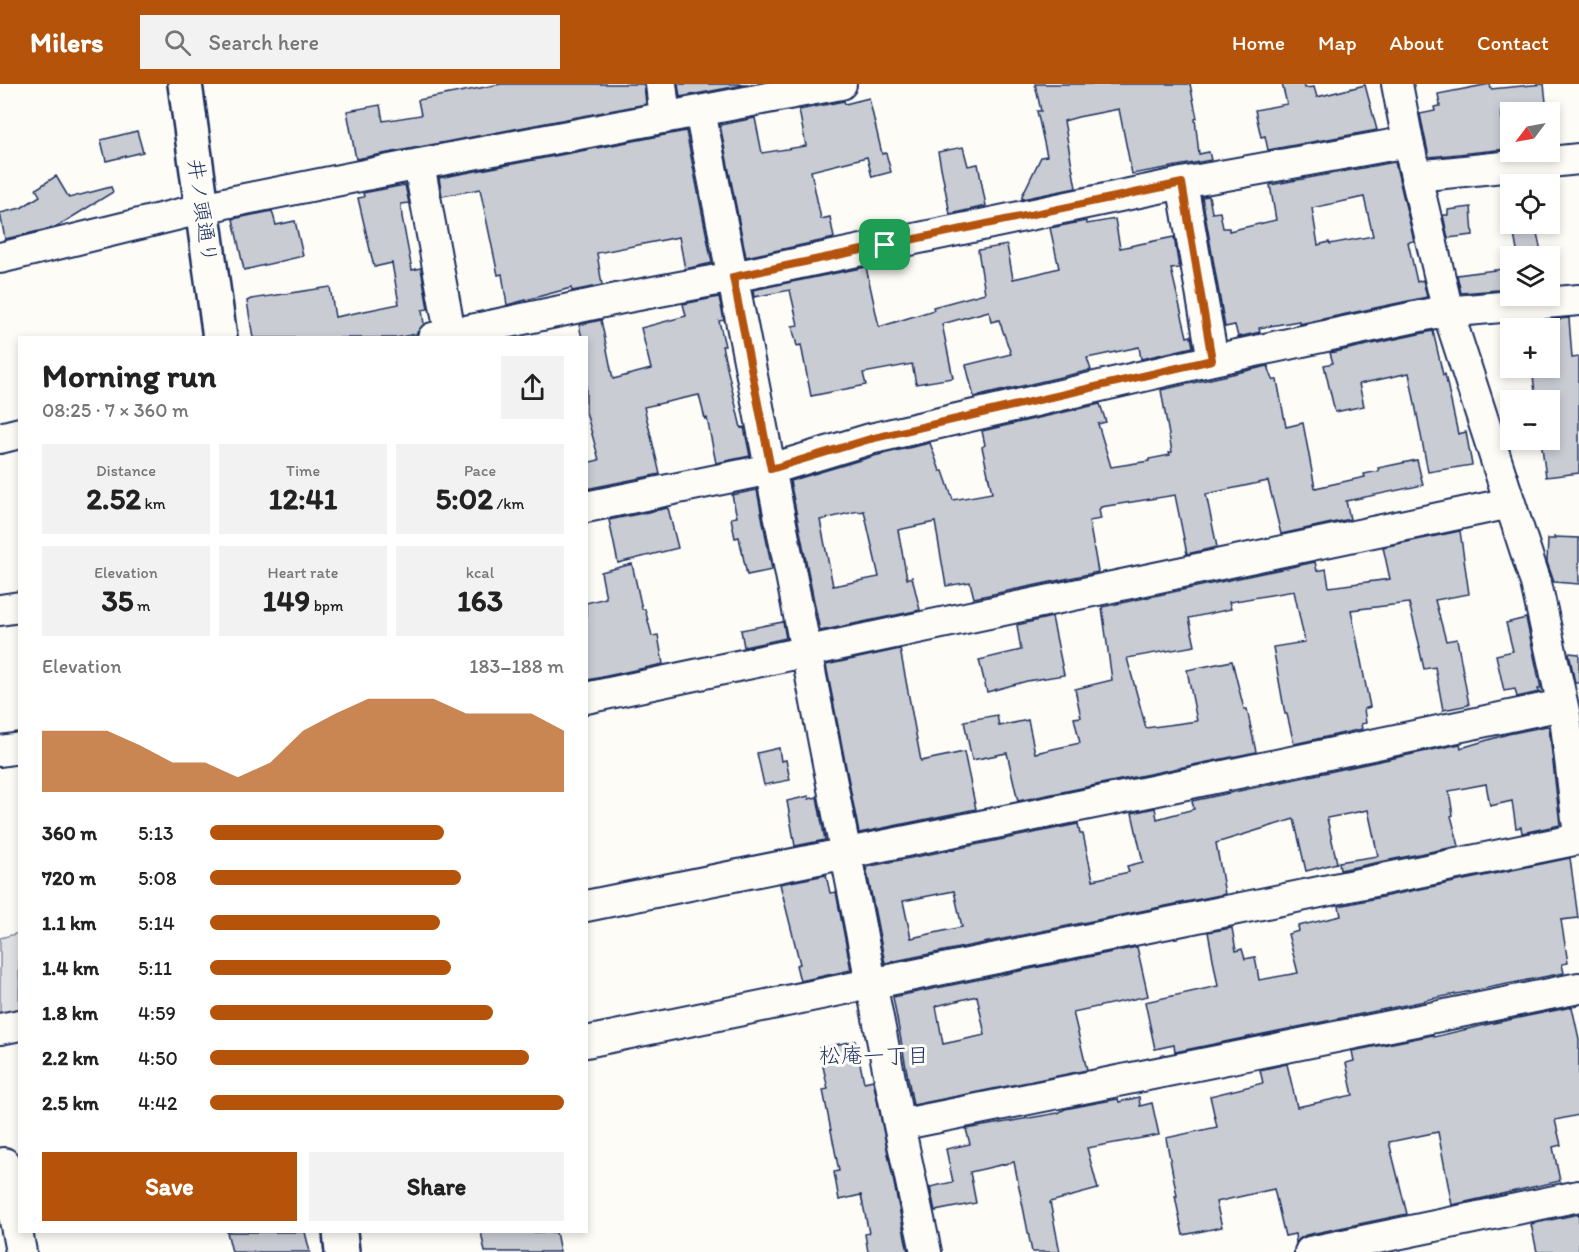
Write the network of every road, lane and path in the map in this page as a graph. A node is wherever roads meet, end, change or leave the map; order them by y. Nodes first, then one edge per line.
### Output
1 (185, 84) edge
2 (661, 84) edge
3 (841, 84) edge
4 (1397, 84) edge
5 (700, 111) junction
6 (665, 118) junction
7 (1408, 142) junction
8 (1579, 159) edge
9 (419, 164) junction
10 (1416, 176) junction
11 (1182, 183) junction
12 (203, 209) junction
13 (0, 258) edge
14 (733, 277) junction
15 (1579, 300) edge
16 (1448, 312) junction
17 (220, 336) edge
18 (445, 336) edge
19 (1212, 360) junction
20 (18, 434) edge
21 (0, 438) edge
22 (771, 469) junction
23 (1510, 503) junction
24 (588, 507) edge
25 (18, 607) edge
26 (0, 610) edge
27 (806, 652) junction
28 (588, 698) edge
29 (1569, 713) edge
30 (18, 748) edge
31 (0, 751) edge
32 (1579, 838) edge
33 (846, 852) junction
34 (588, 906) edge
35 (873, 984) junction
36 (1579, 988) edge
37 (18, 1025) edge
38 (0, 1029) edge
39 (588, 1042) edge
40 (899, 1125) junction
41 (8, 1163) edge
42 (1579, 1196) edge
43 (18, 1231) edge
44 (18, 1233) edge
45 (339, 1233) edge
46 (21, 1252) edge
47 (342, 1252) edge
48 (926, 1252) edge
49 (1310, 1252) edge

1 - 12 main road, 井ノ頭通り
2 - 6 street
3 - 5 street
4 - 7 street
5 - 6 street
5 - 14 street
6 - 9 street
7 - 10 street
7 - 11 street
8 - 10 street
9 - 12 street
9 - 18 street
10 - 16 street
11 - 14 street
11 - 19 street
12 - 13 street
12 - 17 main road, 井ノ頭通り
14 - 18 street
14 - 22 street
15 - 16 street
16 - 19 street
16 - 23 street
19 - 22 street
20 - 21 street
22 - 24 street
22 - 27 street
23 - 27 street
23 - 29 street
25 - 26 street
27 - 28 street
27 - 33 street
29 - 32 street
29 - 33 street
30 - 31 street
32 - 35 street
33 - 34 street
33 - 35 street
35 - 39 street
35 - 40 street
36 - 40 street
37 - 38 street
40 - 48 street
41 - 43 street
42 - 49 street
44 - 46 street
45 - 47 main road

